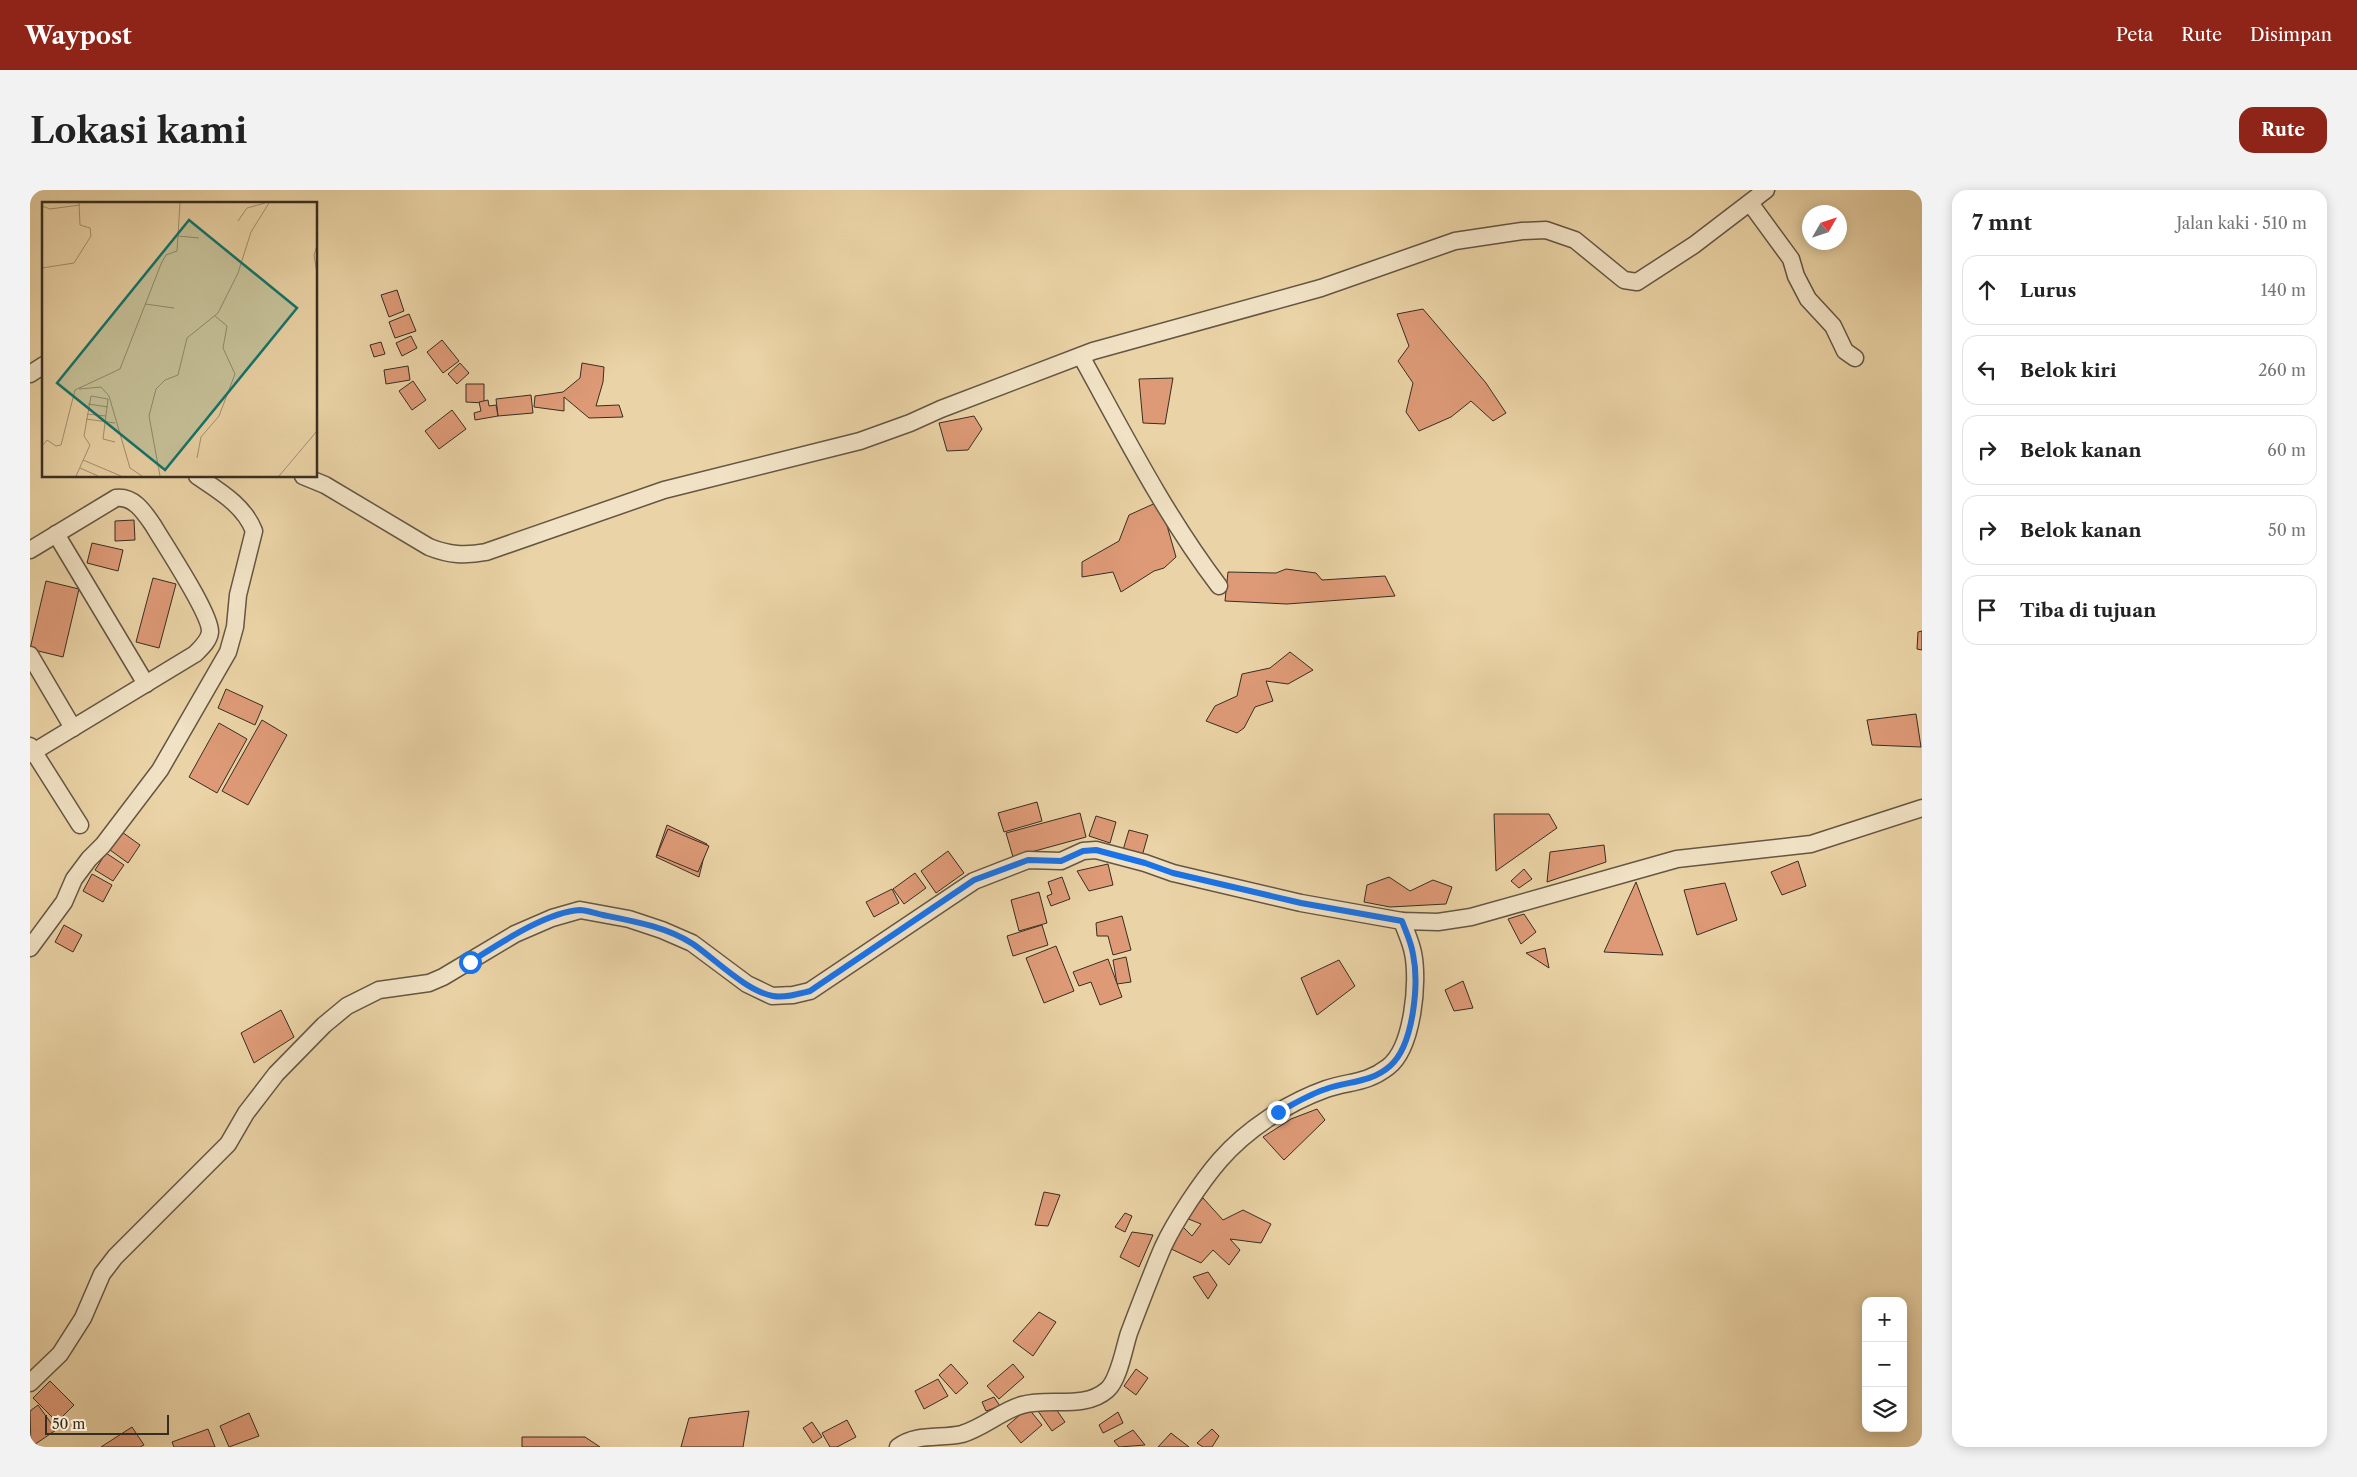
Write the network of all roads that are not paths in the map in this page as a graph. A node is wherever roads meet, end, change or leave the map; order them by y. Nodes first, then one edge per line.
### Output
1 (1766, 190) edge
2 (1750, 203) junction
3 (1081, 356) junction
4 (1855, 358) dead end
5 (42, 366) edge
6 (30, 374) edge
7 (200, 478) edge
8 (308, 478) edge
9 (56, 534) junction
10 (30, 550) edge
11 (1219, 586) dead end
12 (30, 655) edge
13 (146, 684) junction
14 (73, 728) junction
15 (31, 751) edge
16 (1922, 808) edge
17 (80, 825) dead end
18 (1402, 921) junction
19 (30, 948) edge
20 (30, 1383) edge
21 (898, 1447) edge

1 - 2 street
2 - 3 street
2 - 4 street
3 - 8 street
3 - 11 street
5 - 6 street
7 - 19 street
9 - 10 street
9 - 13 street
9 - 13 street
12 - 14 street
13 - 14 street
14 - 15 street
15 - 17 street
16 - 18 street
18 - 20 street
18 - 21 street

